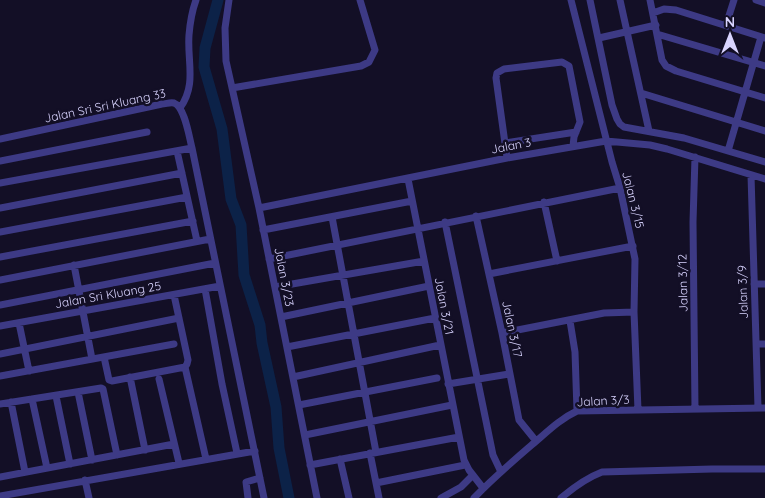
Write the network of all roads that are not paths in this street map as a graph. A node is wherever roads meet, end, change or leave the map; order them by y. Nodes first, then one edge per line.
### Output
1 (196, 0) edge
2 (230, 0) edge
3 (360, 0) edge
4 (571, 0) edge
5 (590, 0) edge
6 (620, 0) edge
7 (650, 0) edge
8 (734, 0) edge
9 (756, 0) edge
10 (765, 3) edge
11 (653, 13) junction
12 (656, 25) junction
13 (726, 25) junction
14 (627, 31) junction
15 (657, 34) junction
16 (763, 37) edge
17 (599, 38) junction
18 (754, 62) junction
19 (765, 66) edge
20 (232, 88) junction
21 (745, 92) junction
22 (641, 93) junction
23 (765, 98) edge
24 (180, 108) junction
25 (736, 122) junction
26 (649, 131) junction
27 (765, 131) edge
28 (147, 132) dead end
29 (576, 132) junction
30 (0, 139) edge
31 (606, 140) junction
32 (505, 144) junction
33 (573, 146) junction
34 (192, 148) junction
35 (177, 151) junction
36 (728, 151) junction
37 (695, 157) junction
38 (507, 158) junction
39 (0, 161) edge
40 (765, 162) edge
41 (182, 173) junction
42 (751, 175) junction
43 (408, 179) junction
44 (765, 179) edge
45 (0, 183) edge
46 (620, 188) junction
47 (187, 197) junction
48 (412, 201) junction
49 (544, 202) junction
50 (0, 208) edge
51 (259, 208) junction
52 (476, 216) junction
53 (332, 217) junction
54 (193, 221) junction
55 (445, 222) junction
56 (418, 228) junction
57 (264, 230) junction
58 (0, 232) edge
59 (210, 239) junction
60 (197, 241) junction
61 (337, 244) junction
62 (632, 246) junction
63 (0, 257) edge
64 (269, 259) junction
65 (424, 261) junction
66 (557, 261) junction
67 (215, 263) junction
68 (74, 265) junction
69 (489, 274) junction
70 (343, 275) junction
71 (0, 280) edge
72 (754, 284) junction
73 (765, 284) edge
74 (220, 286) junction
75 (275, 286) junction
76 (429, 286) junction
77 (205, 289) junction
78 (78, 290) junction
79 (174, 295) junction
80 (348, 303) junction
81 (0, 304) edge
82 (83, 311) junction
83 (634, 312) junction
84 (281, 317) junction
85 (179, 318) junction
86 (435, 318) junction
87 (570, 321) junction
88 (19, 323) junction
89 (0, 326) edge
90 (502, 333) junction
91 (354, 334) junction
92 (88, 336) junction
93 (174, 344) dead end
94 (756, 344) junction
95 (765, 344) edge
96 (440, 345) junction
97 (287, 347) junction
98 (24, 349) junction
99 (0, 354) edge
100 (104, 357) junction
101 (92, 359) junction
102 (360, 362) junction
103 (184, 366) junction
104 (29, 371) junction
105 (510, 374) junction
106 (0, 376) edge
107 (130, 377) junction
108 (293, 377) junction
109 (159, 378) dead end
110 (437, 378) dead end
111 (478, 378) junction
112 (448, 384) junction
113 (78, 392) junction
114 (365, 392) junction
115 (56, 396) junction
116 (32, 399) junction
117 (11, 402) junction
118 (0, 404) edge
119 (299, 405) junction
120 (452, 405) junction
121 (762, 408) edge
122 (695, 409) junction
123 (638, 410) junction
124 (577, 411) junction
125 (371, 422) junction
126 (304, 435) junction
127 (459, 437) junction
128 (536, 441) junction
129 (174, 444) junction
130 (145, 450) junction
131 (255, 451) junction
132 (237, 453) junction
133 (373, 453) junction
134 (117, 455) junction
135 (206, 459) junction
136 (340, 459) junction
137 (92, 460) junction
138 (179, 463) junction
139 (70, 464) junction
140 (310, 464) junction
141 (465, 465) junction
142 (47, 468) junction
143 (765, 469) edge
144 (25, 472) junction
145 (501, 472) junction
146 (473, 476) junction
147 (0, 477) edge
148 (260, 478) junction
149 (86, 480) junction
150 (376, 483) junction
151 (484, 488) junction
152 (0, 496) edge
153 (89, 498) edge
154 (248, 498) edge
155 (264, 498) edge
156 (317, 498) edge
157 (349, 498) edge
158 (379, 498) edge
159 (441, 498) edge
160 (474, 498) edge
161 (561, 498) edge

1 - 24 street
2 - 20 street, Jalan 3/23
3 - 20 street
4 - 31 street, Jalan 3/15
5 - 17 street
6 - 14 street
7 - 11 street
8 - 13 street
9 - 10 street
11 - 12 street
11 - 13 street
12 - 14 street
12 - 15 street
13 - 16 street
14 - 17 street
14 - 22 street
15 - 18 street
15 - 21 street
16 - 18 street
17 - 26 street
18 - 19 street
18 - 21 street
20 - 51 street, Jalan 3/23
21 - 23 street
21 - 25 street
22 - 25 street
22 - 26 street
24 - 30 street, Jalan Sri Sri Kluang 33
24 - 34 street, Jalan Sri Sri Kluang 33
25 - 27 street
25 - 36 street
26 - 36 street
28 - 39 street
29 - 32 street
29 - 32 street
29 - 33 street
31 - 33 street, Jalan 3
31 - 37 street, Jalan 3
31 - 46 street, Jalan 3/15
32 - 38 street
33 - 38 street, Jalan 3
34 - 35 street
34 - 59 street, Jalan Sri Sri Kluang 33
35 - 41 street
35 - 45 street
36 - 40 street
37 - 42 street, Jalan 3
37 - 122 street, Jalan 3/12
38 - 43 street, Jalan 3
41 - 47 street
41 - 50 street
42 - 44 street, Jalan 3
42 - 72 street, Jalan 3/9
43 - 48 street, Jalan 3/21
43 - 51 street, Jalan 3
46 - 49 street
46 - 62 street, Jalan 3/15
47 - 54 street
47 - 58 street
48 - 53 street
48 - 56 street, Jalan 3/21
49 - 52 street
49 - 66 street
51 - 57 street, Jalan 3/23
52 - 55 street
52 - 69 street, Jalan 3/17
53 - 57 street
53 - 61 street
54 - 60 street
54 - 63 street
55 - 56 street
55 - 111 street
56 - 61 street
56 - 65 street, Jalan 3/21
57 - 64 street, Jalan 3/23
59 - 60 street
59 - 67 street, Jalan Sri Sri Kluang 33
60 - 68 street
61 - 64 street
61 - 70 street
62 - 66 street
62 - 83 street, Jalan 3/15
64 - 75 street, Jalan 3/23
65 - 70 street
65 - 76 street, Jalan 3/21
66 - 69 street
67 - 74 street, Jalan Sri Sri Kluang 33
67 - 78 street
68 - 71 street
68 - 78 street
69 - 90 street, Jalan 3/17
70 - 75 street
70 - 80 street
72 - 73 street
72 - 94 street, Jalan 3/9
74 - 77 street, Jalan Sri Kluang 25
74 - 131 street, Jalan Sri Sri Kluang 33
75 - 84 street, Jalan 3/23
76 - 80 street
76 - 86 street, Jalan 3/21
77 - 79 street, Jalan Sri Kluang 25
77 - 132 street
78 - 81 street
78 - 82 street
79 - 82 street, Jalan Sri Kluang 25
79 - 85 street
80 - 84 street
80 - 91 street
82 - 88 street, Jalan Sri Kluang 25
82 - 92 street
83 - 87 street
83 - 123 street, Jalan 3/15
84 - 97 street, Jalan 3/23
85 - 92 street
85 - 103 street
86 - 91 street
86 - 96 street, Jalan 3/21
87 - 90 street
87 - 124 street
88 - 89 street, Jalan Sri Kluang 25
88 - 98 street
90 - 105 street, Jalan 3/17
91 - 97 street
91 - 102 street
92 - 98 street
92 - 101 street
93 - 100 street
94 - 95 street
94 - 121 street, Jalan 3/9
96 - 102 street
96 - 112 street, Jalan 3/21
97 - 108 street, Jalan 3/23
98 - 99 street
98 - 104 street
100 - 101 street
100 - 107 street
101 - 104 street
102 - 108 street
102 - 114 street
103 - 107 street
103 - 135 street
104 - 106 street
105 - 111 street
105 - 128 street, Jalan 3/17
107 - 130 street
108 - 119 street, Jalan 3/23
109 - 129 street
110 - 114 street
111 - 112 street
111 - 145 street
112 - 120 street, Jalan 3/21
113 - 115 street
113 - 134 street
113 - 137 street
114 - 119 street
114 - 125 street
115 - 116 street
115 - 139 street
116 - 117 street
116 - 142 street
117 - 118 street
117 - 144 street
119 - 126 street, Jalan 3/23
120 - 125 street
120 - 127 street, Jalan 3/21
121 - 122 street, Jalan 3/3
122 - 123 street, Jalan 3/3
123 - 124 street, Jalan 3/3
124 - 128 street, Jalan 3/3
125 - 126 street
125 - 133 street
126 - 140 street, Jalan 3/23
127 - 133 street
127 - 141 street, Jalan 3/21
128 - 145 street, Jalan 3/3
129 - 130 street
129 - 138 street
130 - 134 street
131 - 132 street
131 - 148 street, Jalan Sri Sri Kluang 33
132 - 135 street
133 - 136 street
133 - 150 street
134 - 137 street
135 - 138 street
136 - 140 street
136 - 157 street
137 - 139 street
138 - 149 street
139 - 142 street
140 - 156 street, Jalan 3/23
141 - 146 street
141 - 150 street
142 - 144 street
143 - 161 street
144 - 147 street
145 - 151 street, Jalan 3/3
146 - 151 street
146 - 159 street
148 - 154 street
148 - 155 street, Jalan Sri Sri Kluang 33
149 - 152 street
149 - 153 street
150 - 158 street
151 - 160 street, Jalan 3/3

